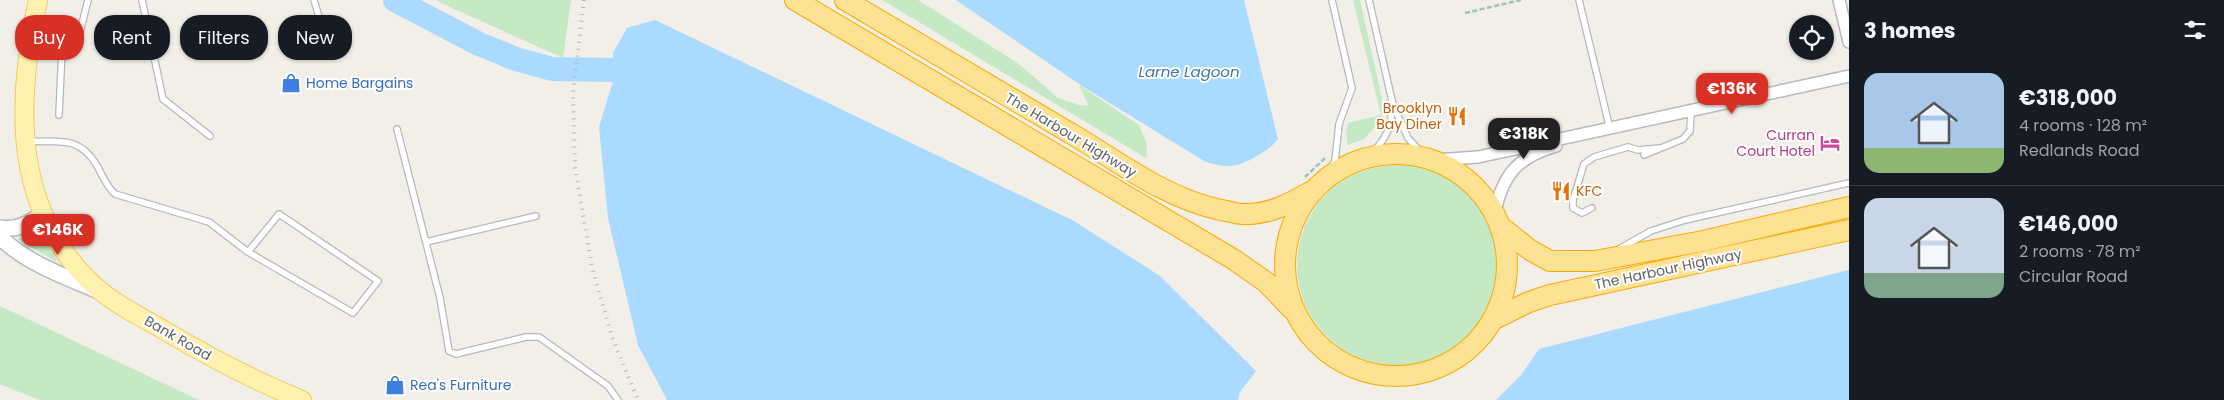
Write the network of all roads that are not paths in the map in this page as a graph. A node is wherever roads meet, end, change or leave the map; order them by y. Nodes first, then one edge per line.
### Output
1 (38, 0) edge
2 (88, 0) edge
3 (142, 0) edge
4 (314, 0) edge
5 (795, 0) edge
6 (846, 0) edge
7 (1332, 0) edge
8 (1369, 0) edge
9 (1579, 0) edge
10 (1839, 0) edge
11 (318, 15) edge
12 (1849, 42) edge
13 (1849, 76) edge
14 (1392, 104) junction
15 (1691, 111) junction
16 (59, 115) dead end
17 (397, 129) dead end
18 (1610, 129) junction
19 (210, 136) dead end
20 (24, 140) junction
21 (1660, 148) junction
22 (1644, 155) dead end
23 (1365, 158) junction
24 (1430, 159) junction
25 (1849, 183) edge
26 (1312, 184) junction
27 (1849, 207) edge
28 (1592, 208) dead end
29 (43, 214) junction
30 (536, 216) dead end
31 (1497, 219) junction
32 (0, 228) edge
33 (1849, 230) edge
34 (0, 237) edge
35 (426, 242) junction
36 (248, 252) junction
37 (1595, 261) junction
38 (102, 293) junction
39 (1295, 312) junction
40 (1492, 320) junction
41 (302, 400) edge
42 (618, 400) edge

1 - 20 main road, Bank Road
2 - 16 lane
3 - 19 lane
4 - 11 lane
5 - 39 highway
6 - 26 highway, The Harbour Highway
7 - 26 lane
8 - 14 lane
9 - 18 lane
10 - 12 street
13 - 15 street
14 - 23 lane
14 - 24 lane
15 - 18 street
15 - 21 lane
17 - 35 lane
18 - 24 street
18 - 31 street
20 - 29 main road, Bank Road
20 - 36 lane
21 - 22 lane
21 - 28 lane
23 - 24 highway, The Harbour Highway
23 - 26 highway, The Harbour Highway
24 - 31 highway
25 - 37 lane
26 - 39 highway
27 - 37 highway, The Harbour Highway
29 - 32 street
29 - 38 main road, Bank Road
30 - 35 lane
31 - 37 highway, The Harbour Highway
31 - 40 highway
33 - 40 highway, The Harbour Highway
34 - 38 street
35 - 42 lane
36 - 36 lane
38 - 41 main road, Bank Road
39 - 40 highway

